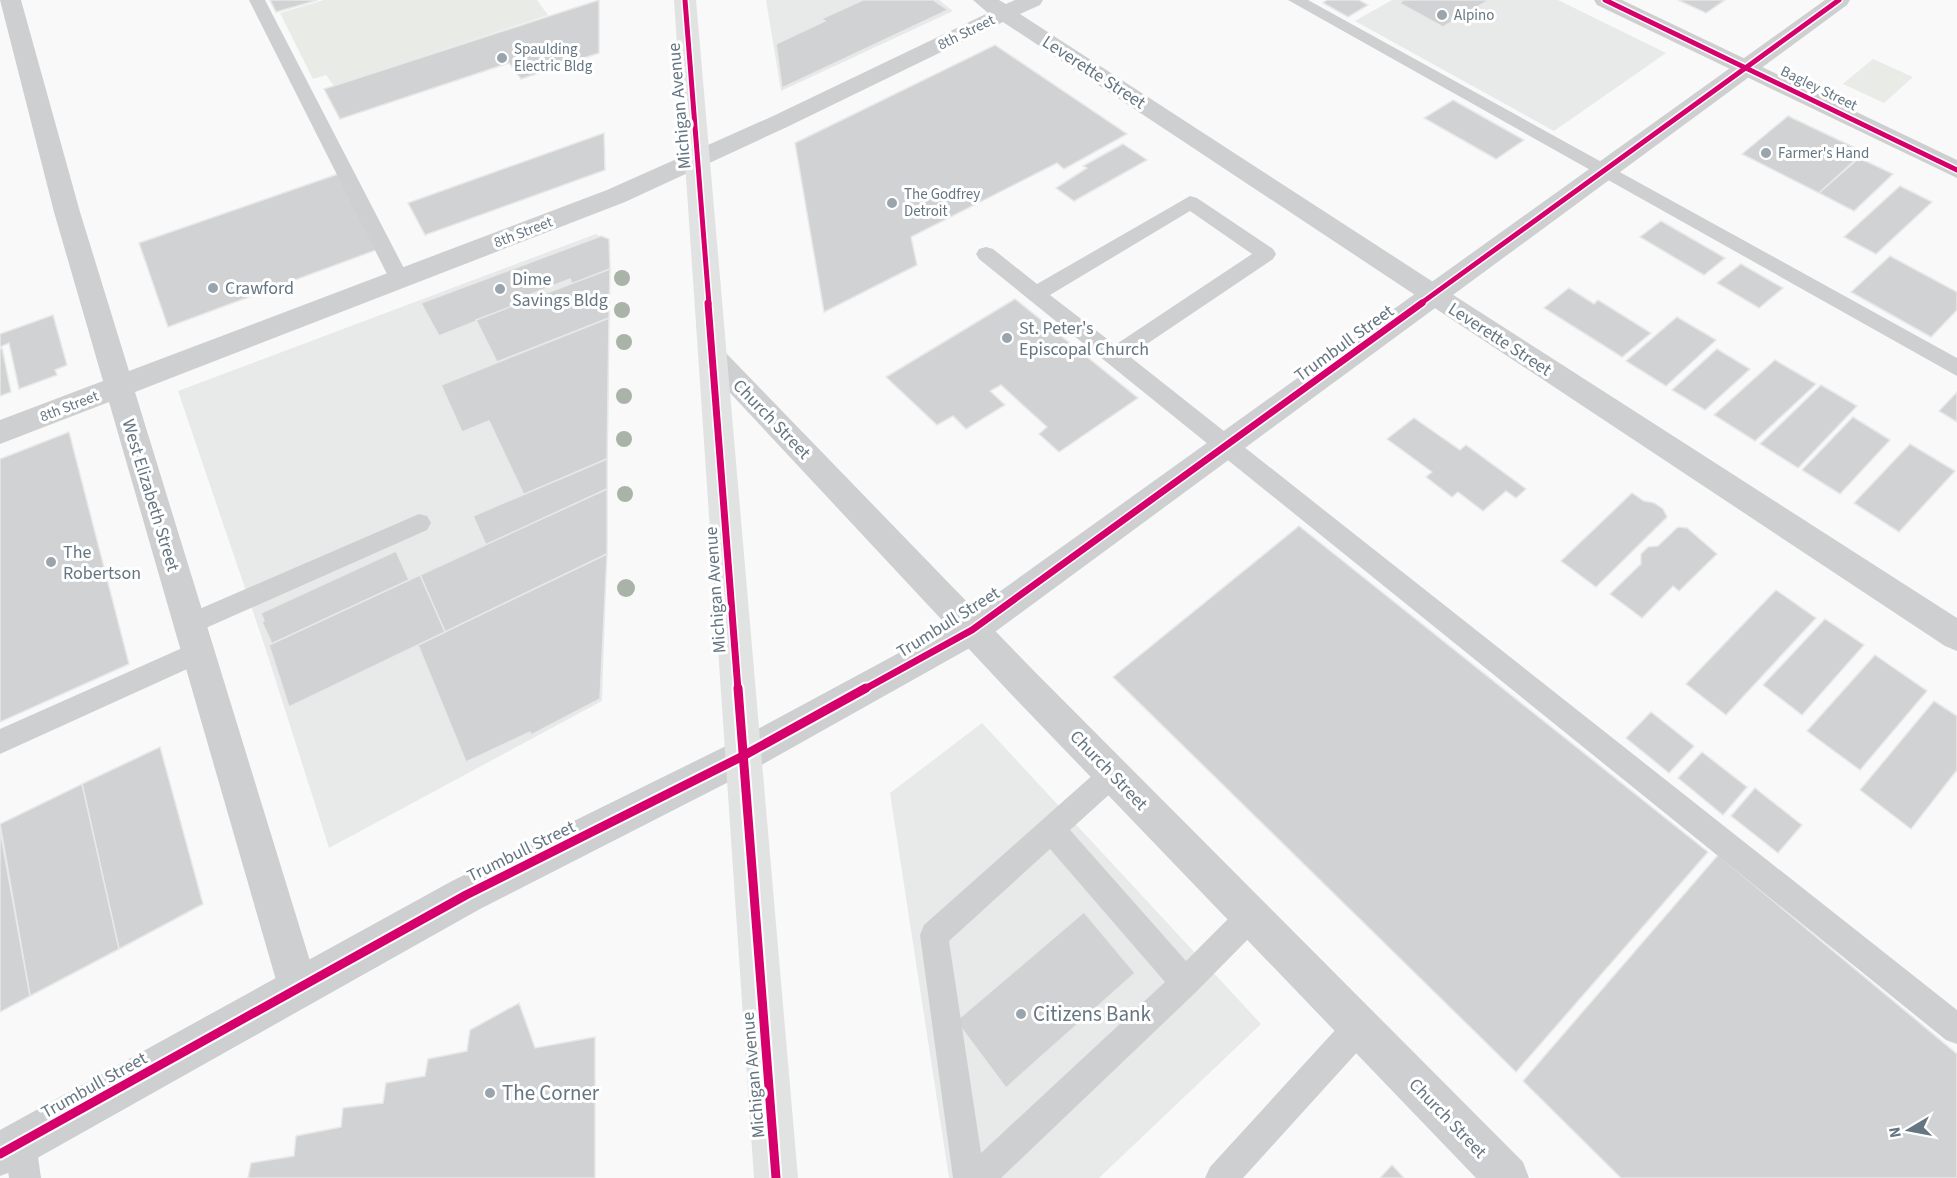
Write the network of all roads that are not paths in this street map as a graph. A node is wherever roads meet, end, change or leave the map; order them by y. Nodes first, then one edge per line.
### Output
1 (257, 0) edge
2 (685, 0) edge
3 (1032, 0) edge
4 (1296, 0) edge
5 (1605, 0) edge
6 (1839, 0) edge
7 (9, 2) edge
8 (994, 7) edge
9 (1746, 68) junction
10 (699, 159) junction
11 (1957, 170) edge
12 (1605, 171) junction
13 (987, 254) dead end
14 (400, 280) junction
15 (1036, 294) junction
16 (1434, 296) junction
17 (1114, 356) junction
18 (714, 358) junction
19 (1957, 368) edge
20 (119, 387) junction
21 (0, 432) edge
22 (1227, 446) junction
23 (419, 523) dead end
24 (972, 630) junction
25 (1957, 636) edge
26 (194, 638) junction
27 (0, 742) edge
28 (743, 756) junction
29 (1113, 774) junction
30 (1052, 829) junction
31 (1251, 916) junction
32 (1185, 983) junction
33 (298, 987) junction
34 (1359, 1027) junction
35 (1957, 1029) edge
36 (15, 1158) edge
37 (776, 1178) edge
38 (969, 1178) edge
39 (978, 1178) edge
40 (1221, 1178) edge
41 (1507, 1178) edge

1 - 14 lane
2 - 10 main road, Michigan Avenue
3 - 8 street, 8th Street
4 - 12 lane
5 - 9 street, Bagley Street
6 - 9 street, Trumbull Street
7 - 20 street, West Elizabeth Street
8 - 10 street, 8th Street
8 - 16 street, Leverette Street
9 - 11 street, Bagley Street
9 - 12 street, Trumbull Street
10 - 14 street, 8th Street
10 - 18 main road, Michigan Avenue
12 - 16 street, Trumbull Street
12 - 19 lane
13 - 15 lane
14 - 20 street, 8th Street
15 - 17 lane
15 - 17 lane
16 - 22 street, Trumbull Street
16 - 25 street, Leverette Street
17 - 22 lane
18 - 24 street, Church Street
18 - 28 main road, Michigan Avenue
20 - 21 street, 8th Street
20 - 26 street, West Elizabeth Street
22 - 24 street, Trumbull Street
22 - 35 lane
23 - 26 lane
24 - 28 street, Trumbull Street
24 - 29 street, Church Street
26 - 27 lane
26 - 33 street, West Elizabeth Street
28 - 33 street, Trumbull Street
28 - 37 main road, Michigan Avenue
29 - 30 lane
29 - 31 street, Church Street
30 - 32 lane
30 - 38 lane
31 - 32 lane
31 - 34 street, Church Street
32 - 39 lane
33 - 36 street, Trumbull Street
34 - 40 lane
34 - 41 street, Church Street

